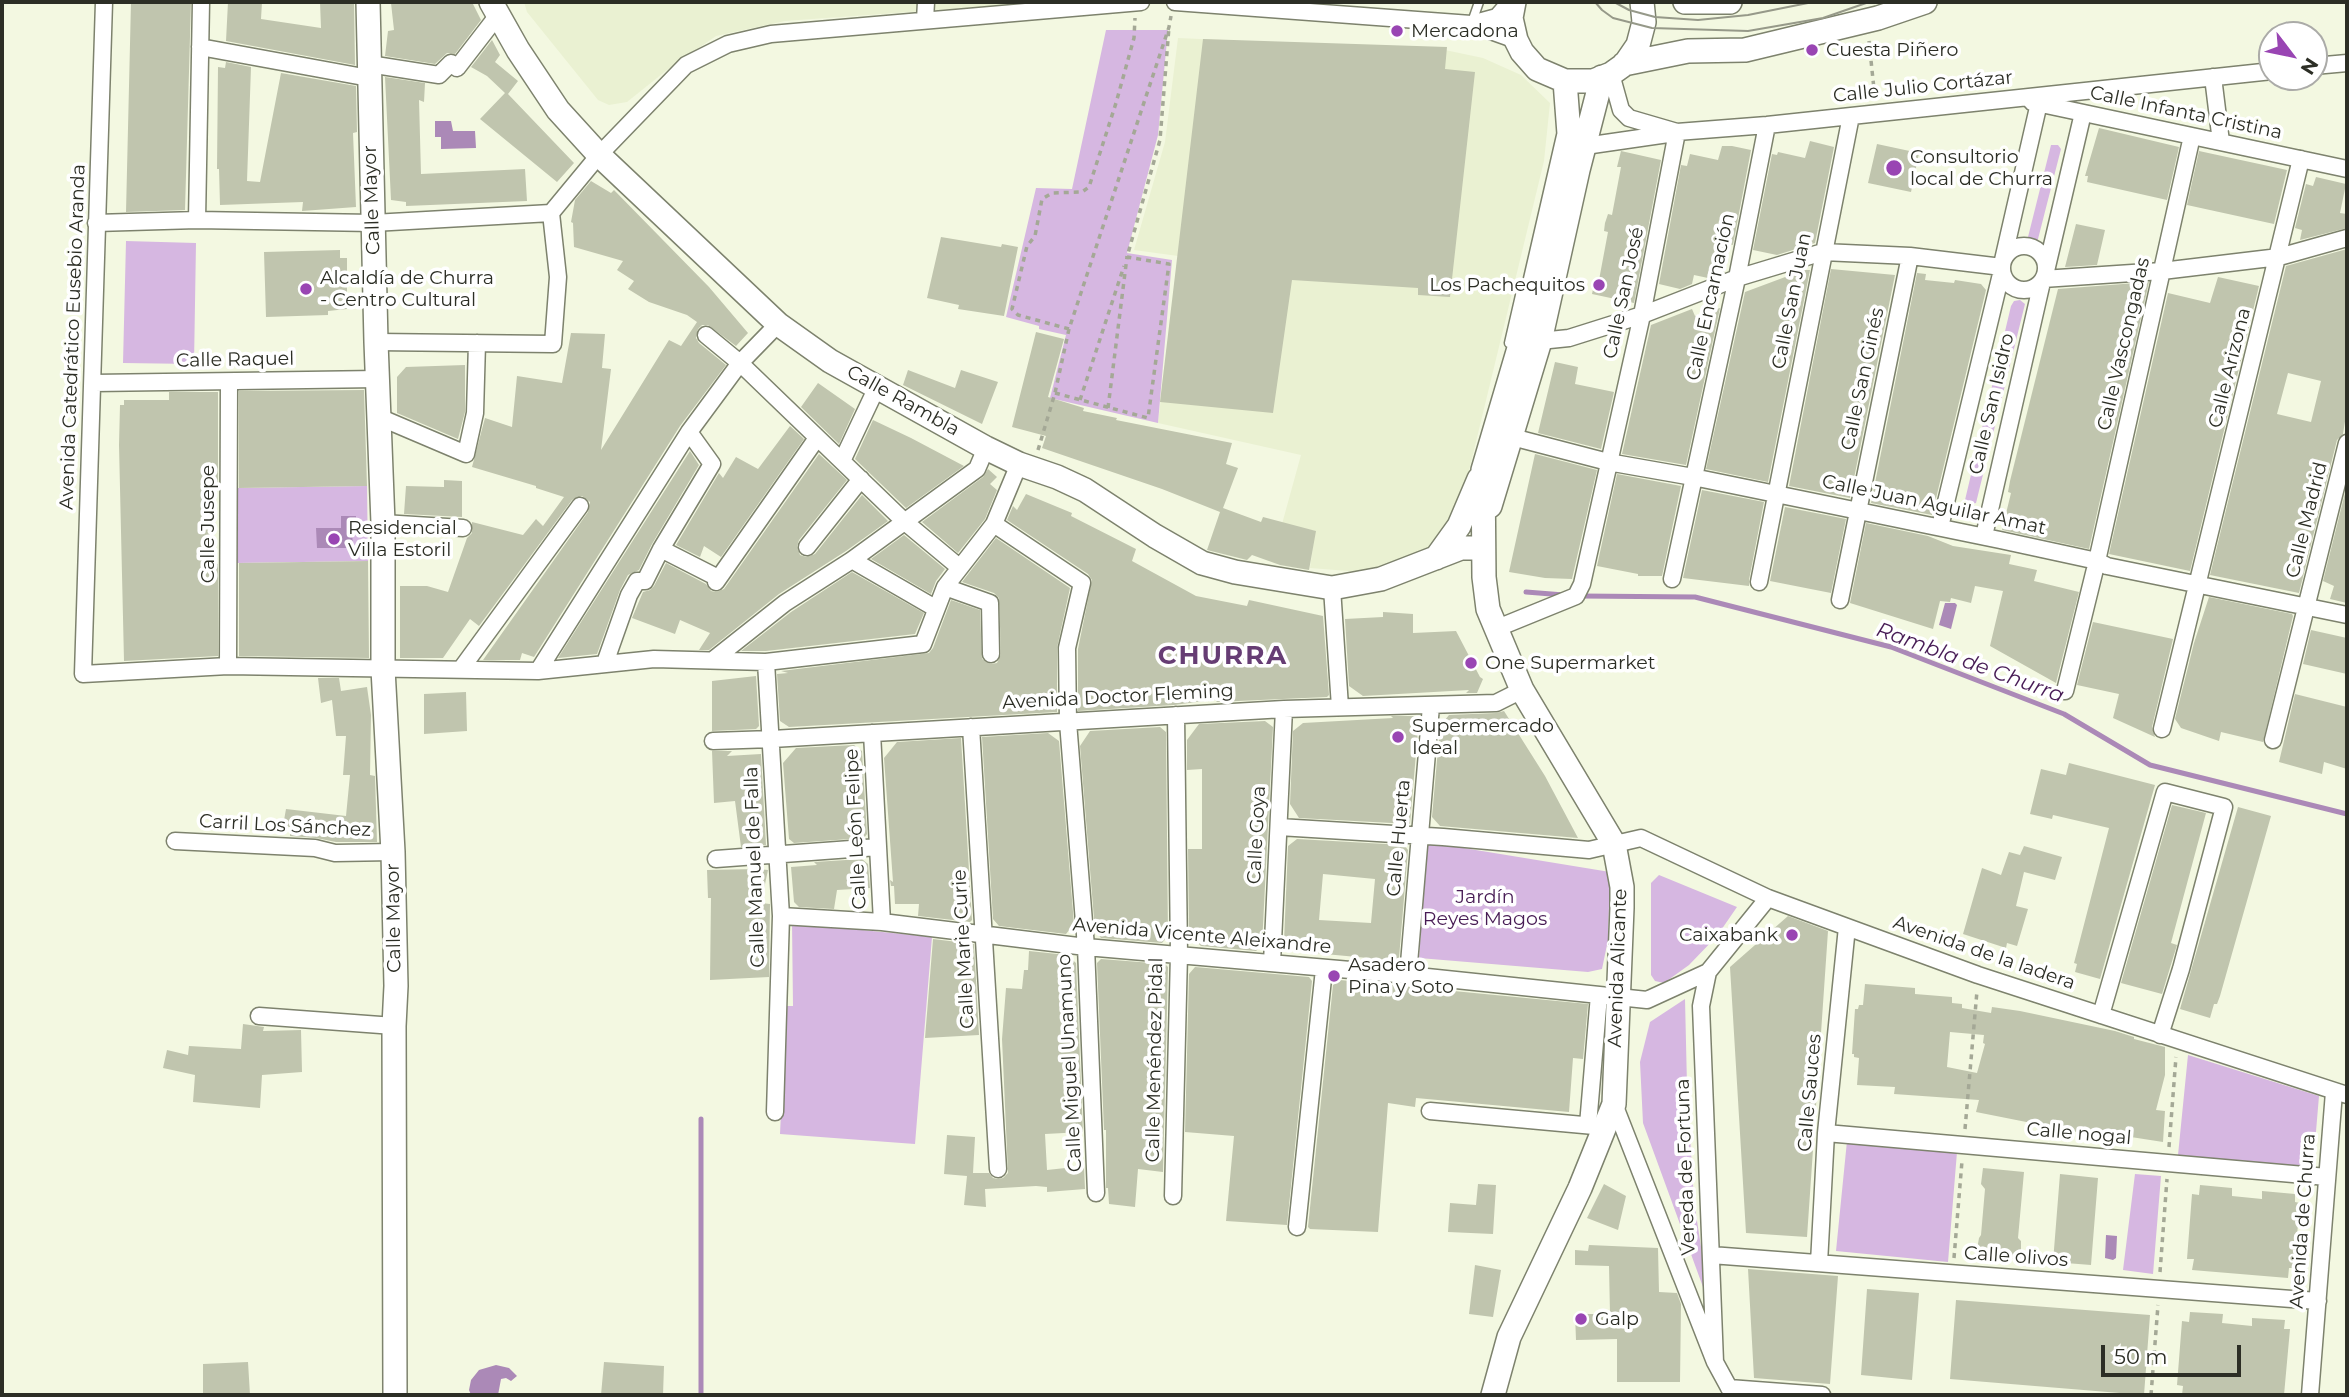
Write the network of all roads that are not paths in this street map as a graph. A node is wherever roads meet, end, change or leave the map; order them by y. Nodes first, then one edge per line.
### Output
1 (104, 2) edge
2 (201, 2) edge
3 (368, 2) edge
4 (926, 2) edge
5 (1136, 2) edge
6 (1141, 2) edge
7 (1479, 2) edge
8 (1512, 2) edge
9 (1642, 2) edge
10 (1685, 2) edge
11 (1730, 2) edge
12 (1925, 2) edge
13 (494, 8) edge
14 (1173, 8) edge
15 (925, 20) junction
16 (1471, 24) junction
17 (1516, 40) junction
18 (200, 47) junction
19 (2347, 63) edge
20 (2328, 65) edge
21 (369, 71) junction
22 (1613, 72) junction
23 (2258, 72) edge
24 (2213, 77) junction
25 (1565, 81) junction
26 (2016, 98) junction
27 (2039, 103) junction
28 (2083, 113) junction
29 (1851, 116) junction
30 (1767, 125) junction
31 (1677, 132) junction
32 (2192, 136) junction
33 (2221, 142) junction
34 (1585, 146) junction
35 (599, 155) junction
36 (2301, 159) junction
37 (2347, 169) edge
38 (551, 213) junction
39 (197, 220) junction
40 (1549, 222) junction
41 (96, 223) junction
42 (373, 223) junction
43 (2347, 238) edge
44 (1533, 242) dead end
45 (1822, 252) junction
46 (1910, 256) junction
47 (2278, 257) junction
48 (2002, 266) junction
49 (2162, 271) junction
50 (2044, 277) junction
51 (1737, 278) junction
52 (1524, 280) dead end
53 (1642, 315) junction
54 (778, 324) junction
55 (706, 335) dead end
56 (376, 342) junction
57 (1530, 342) junction
58 (477, 343) junction
59 (740, 363) junction
60 (378, 379) junction
61 (229, 382) junction
62 (94, 383) junction
63 (877, 387) junction
64 (379, 417) junction
65 (689, 432) junction
66 (1511, 437) junction
67 (817, 438) junction
68 (2347, 443) edge
69 (986, 448) junction
70 (842, 461) junction
71 (1608, 462) junction
72 (1026, 466) junction
73 (1483, 470) junction
74 (1693, 477) junction
75 (861, 480) junction
76 (1777, 495) junction
77 (580, 506) dead end
78 (1857, 511) junction
79 (905, 522) junction
80 (383, 523) junction
81 (994, 524) junction
82 (1940, 527) junction
83 (463, 528) dead end
84 (1984, 536) junction
85 (1483, 537) junction
86 (807, 547) dead end
87 (661, 549) junction
88 (1436, 558) junction
89 (852, 560) junction
90 (2097, 561) junction
91 (959, 567) junction
92 (1672, 579) dead end
93 (1759, 582) dead end
94 (2198, 585) junction
95 (945, 587) junction
96 (1332, 588) junction
97 (1840, 600) dead end
98 (2307, 607) junction
99 (935, 608) junction
100 (2347, 614) edge
101 (1491, 619) junction
102 (991, 654) dead end
103 (713, 660) junction
104 (766, 662) junction
105 (605, 663) junction
106 (228, 666) junction
107 (461, 669) junction
108 (383, 670) junction
109 (538, 671) junction
110 (1522, 690) junction
111 (2065, 691) dead end
112 (1431, 706) junction
113 (1340, 707) junction
114 (1284, 709) junction
115 (1175, 715) junction
116 (1068, 722) junction
117 (971, 727) junction
118 (2162, 729) dead end
119 (872, 733) junction
120 (772, 739) junction
121 (2273, 740) dead end
122 (713, 741) dead end
123 (1279, 827) junction
124 (1420, 836) junction
125 (176, 841) dead end
126 (1614, 844) junction
127 (878, 848) junction
128 (393, 852) junction
129 (776, 855) junction
130 (716, 859) dead end
131 (1768, 898) junction
132 (781, 916) junction
133 (882, 922) junction
134 (1847, 927) junction
135 (985, 934) junction
136 (1086, 947) junction
137 (1179, 954) junction
138 (1272, 963) junction
139 (1324, 969) junction
140 (1707, 972) junction
141 (1408, 975) junction
142 (1609, 996) junction
143 (2101, 1015) junction
144 (259, 1016) dead end
145 (394, 1026) junction
146 (2160, 1035) junction
147 (2341, 1093) edge
148 (1614, 1104) junction
149 (1430, 1111) dead end
150 (775, 1112) dead end
151 (1596, 1126) junction
152 (1826, 1133) junction
153 (998, 1169) dead end
154 (2328, 1177) junction
155 (1096, 1193) dead end
156 (1173, 1196) dead end
157 (1297, 1227) dead end
158 (1711, 1255) junction
159 (1819, 1263) junction
160 (2318, 1301) junction
161 (1715, 1362) junction
162 (1731, 1392) edge
163 (395, 1395) edge
164 (1493, 1395) edge
165 (1822, 1395) edge
166 (2310, 1395) edge

1 - 41 street, Avenida Catedrático Eusebio Aranda
2 - 18 street
3 - 21 street, Calle Mayor
4 - 15 street
5 - 6 street
5 - 15 street
7 - 16 lane
8 - 16 street
8 - 17 street
9 - 22 street
10 - 11 street
12 - 22 street
13 - 21 street
13 - 35 street, Calle Rambla
14 - 16 street
15 - 35 street
16 - 17 street
17 - 25 street
18 - 21 street
18 - 39 street
19 - 20 street
21 - 42 street, Calle Mayor
22 - 25 street
22 - 31 street, Calle Julio Cortázar
22 - 34 street
23 - 24 street, Calle Julio Cortázar
24 - 26 street, Calle Julio Cortázar
24 - 33 street
25 - 40 street
26 - 27 street, Calle Infanta Cristina
26 - 29 street, Calle Julio Cortázar
27 - 28 street, Calle Infanta Cristina
27 - 48 street
28 - 32 street, Calle Infanta Cristina
28 - 50 street, Calle San Isidro
29 - 30 street, Calle Julio Cortázar
29 - 45 street, Calle San Juan
30 - 31 street, Calle Julio Cortázar
30 - 51 street, Calle Encarnación
31 - 34 street
31 - 53 street, Calle San José
32 - 33 street, Calle Infanta Cristina
32 - 49 street, Calle Vascongadas
33 - 36 street, Calle Infanta Cristina
34 - 57 street
35 - 38 street
35 - 54 street, Calle Rambla
36 - 37 street, Calle Infanta Cristina
36 - 47 street, Calle Arizona
38 - 42 street
38 - 58 street
39 - 41 street
39 - 42 street
40 - 44 lane
40 - 57 street
41 - 62 street, Avenida Catedrático Eusebio Aranda
42 - 56 street, Calle Mayor
43 - 47 street
45 - 46 street
45 - 51 street
45 - 76 street, Calle San Juan
46 - 48 street
46 - 78 street, Calle San Ginés
47 - 49 street
47 - 94 street, Calle Arizona
48 - 50 street
48 - 50 street
48 - 82 street
49 - 50 street
49 - 90 street, Calle Vascongadas
50 - 84 street, Calle San Isidro
51 - 53 street
51 - 74 street, Calle Encarnación
52 - 57 lane
53 - 57 street
53 - 71 street, Calle San José
54 - 59 street
54 - 63 street, Calle Rambla
55 - 59 street
56 - 58 street
56 - 60 street, Calle Mayor
57 - 66 street
57 - 73 street
58 - 64 street
59 - 65 street
59 - 67 street
60 - 61 street, Calle Raquel
60 - 64 street, Calle Mayor
61 - 62 street, Calle Raquel
61 - 106 street, Calle Jusepe
62 - 106 street, Avenida Catedrático Eusebio Aranda
63 - 69 street, Calle Rambla
63 - 70 street
64 - 80 street, Calle Mayor
65 - 87 street
65 - 109 street
66 - 71 street, Calle Juan Aguilar Amat
66 - 85 street
67 - 70 street
67 - 87 street
68 - 98 street, Calle Madrid
69 - 72 street, Calle Rambla
69 - 79 street
70 - 75 street
71 - 74 street, Calle Juan Aguilar Amat
71 - 101 street, Calle San José
72 - 81 street
72 - 96 street, Calle Rambla
73 - 85 street, Avenida Alicante
73 - 88 street
74 - 76 street, Calle Juan Aguilar Amat
74 - 92 street, Calle Encarnación
75 - 79 street
75 - 86 street
76 - 78 street, Calle Juan Aguilar Amat
76 - 93 street, Calle San Juan
77 - 107 street
78 - 82 street, Calle Juan Aguilar Amat
78 - 97 street, Calle San Ginés
79 - 89 street
79 - 91 street
80 - 83 street
80 - 108 street, Calle Mayor
81 - 91 street
81 - 116 street, Calle Miguel Unamuno
82 - 84 street, Calle Juan Aguilar Amat
84 - 90 street, Calle Juan Aguilar Amat
85 - 88 street, Calle Rambla
85 - 101 street, Avenida Alicante
87 - 105 street
88 - 96 street, Calle Rambla
89 - 99 street
89 - 103 street
90 - 94 street, Calle Juan Aguilar Amat
90 - 111 street, Calle Vascongadas
91 - 95 street
94 - 98 street, Calle Juan Aguilar Amat
94 - 118 street, Calle Arizona
95 - 99 street
95 - 102 street
96 - 113 street
98 - 100 street, Calle Juan Aguilar Amat
98 - 121 street, Calle Madrid
99 - 104 street
101 - 110 street, Avenida Alicante
103 - 104 street
103 - 105 street
104 - 120 street, Calle Manuel de Falla
105 - 109 street
106 - 108 street
107 - 108 street
107 - 109 street
108 - 128 street, Calle Mayor
110 - 112 street, Avenida Doctor Fleming
110 - 126 street, Avenida Alicante
112 - 113 street, Avenida Doctor Fleming
112 - 124 street, Calle Huerta
113 - 114 street, Avenida Doctor Fleming
114 - 115 street, Avenida Doctor Fleming
114 - 123 street, Calle Goya
115 - 116 street, Avenida Doctor Fleming
115 - 137 street, Calle Menéndez Pidal
116 - 117 street, Avenida Doctor Fleming
116 - 136 street, Calle Miguel Unamuno
117 - 119 street, Avenida Doctor Fleming
117 - 135 street, Calle Marie Curie
119 - 120 street, Avenida Doctor Fleming
119 - 127 street, Calle León Felipe
120 - 122 street, Avenida Doctor Fleming
120 - 129 street, Calle Manuel de Falla
123 - 124 street, Avenida de la ladera
123 - 138 street, Calle Goya
124 - 126 street, Avenida de la ladera
124 - 141 street, Calle Huerta
125 - 128 street, Carril Los Sánchez
126 - 131 street, Avenida de la ladera
126 - 142 street, Avenida Alicante
127 - 129 street
127 - 133 street, Calle León Felipe
128 - 145 street, Calle Mayor
129 - 130 street
129 - 132 street, Calle Manuel de Falla
131 - 134 street, Avenida de la ladera
131 - 140 street
132 - 133 street, Avenida Vicente Aleixandre
132 - 150 street, Calle Manuel de Falla
133 - 135 street, Avenida Vicente Aleixandre
134 - 143 street, Avenida de la ladera
134 - 152 street, Calle Sauces
135 - 136 street, Avenida Vicente Aleixandre
135 - 153 street, Calle Marie Curie
136 - 137 street, Avenida Vicente Aleixandre
136 - 155 street, Calle Miguel Unamuno
137 - 138 street, Avenida Vicente Aleixandre
137 - 156 street, Calle Menéndez Pidal
138 - 139 street, Avenida Vicente Aleixandre
139 - 141 street, Avenida Vicente Aleixandre
139 - 157 street
140 - 142 street, Avenida Vicente Aleixandre
140 - 158 street, Vereda de Fortuna
141 - 142 street, Avenida Vicente Aleixandre
142 - 148 street, Avenida Alicante
142 - 151 street
143 - 146 street, Avenida de la ladera
143 - 146 street
144 - 145 street
145 - 163 street, Calle Mayor
146 - 147 street, Avenida de la ladera
147 - 154 street, Avenida de Churra
148 - 151 street, Avenida Alicante
148 - 161 street, Vereda de Fortuna
149 - 151 street
151 - 164 street, Avenida Alicante
152 - 154 street, Calle nogal
152 - 159 street, Calle Sauces
154 - 160 street, Avenida de Churra
158 - 159 street, Calle olivos
158 - 161 street, Vereda de Fortuna
159 - 160 street, Calle olivos
160 - 166 street, Avenida de Churra
161 - 162 street, Vereda de Fortuna
162 - 165 street

